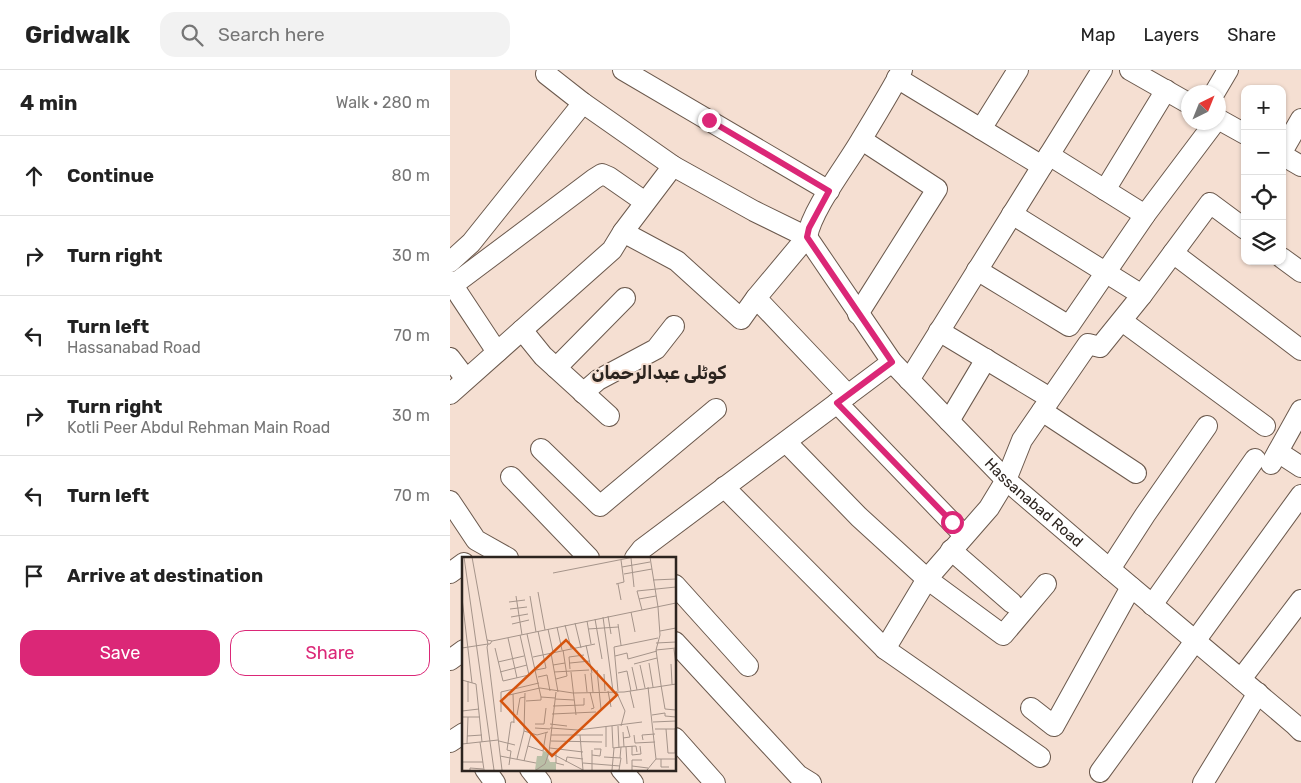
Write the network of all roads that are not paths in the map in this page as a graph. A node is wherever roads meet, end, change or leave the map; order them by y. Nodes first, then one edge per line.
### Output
1 (623, 70) edge
2 (1018, 70) edge
3 (1102, 70) edge
4 (1130, 70) edge
5 (1228, 70) edge
6 (546, 74) dead end
7 (900, 74) edge
8 (1219, 85) edge
9 (1166, 90) junction
10 (1181, 98) edge
11 (583, 103) junction
12 (1301, 119) edge
13 (1226, 123) edge
14 (981, 129) junction
15 (1209, 130) edge
16 (1241, 132) edge
17 (862, 140) junction
18 (1286, 146) edge
19 (1286, 156) edge
20 (1045, 161) junction
21 (673, 166) junction
22 (1301, 166) edge
23 (1104, 190) junction
24 (829, 191) junction
25 (645, 202) junction
26 (1012, 214) junction
27 (1145, 215) junction
28 (1241, 226) edge
29 (623, 232) junction
30 (807, 237) junction
31 (1173, 253) junction
32 (1286, 261) edge
33 (450, 262) edge
34 (977, 270) junction
35 (1301, 272) edge
36 (1106, 273) junction
37 (452, 283) edge
38 (1142, 295) junction
39 (625, 298) dead end
40 (756, 298) junction
41 (858, 314) junction
42 (1122, 321) junction
43 (674, 326) dead end
44 (522, 330) junction
45 (939, 331) junction
46 (1301, 350) edge
47 (497, 352) junction
48 (450, 358) edge
49 (986, 359) junction
50 (892, 362) junction
51 (556, 368) junction
52 (466, 379) junction
53 (909, 380) junction
54 (583, 393) junction
55 (450, 394) edge
56 (843, 399) junction
57 (1046, 405) junction
58 (716, 409) dead end
59 (1301, 410) edge
60 (609, 416) dead end
61 (949, 421) junction
62 (1207, 426) dead end
63 (1265, 426) dead end
64 (786, 442) junction
65 (541, 449) dead end
66 (1268, 458) junction
67 (1301, 467) edge
68 (1136, 473) dead end
69 (511, 476) dead end
70 (1006, 480) junction
71 (724, 487) junction
72 (1301, 495) edge
73 (450, 501) edge
74 (958, 543) junction
75 (480, 552) edge
76 (642, 555) edge
77 (503, 557) edge
78 (588, 557) edge
79 (462, 564) edge
80 (1110, 569) junction
81 (450, 573) edge
82 (927, 579) junction
83 (1046, 584) dead end
84 (676, 586) edge
85 (1131, 587) junction
86 (1301, 600) edge
87 (1012, 604) dead end
88 (1152, 605) junction
89 (1194, 640) junction
90 (676, 643) edge
91 (885, 649) junction
92 (462, 651) edge
93 (450, 660) edge
94 (748, 666) dead end
95 (1241, 679) junction
96 (1258, 693) junction
97 (1031, 708) dead end
98 (1299, 723) edge
99 (676, 739) edge
100 (1040, 757) dead end
101 (486, 770) edge
102 (531, 770) edge
103 (622, 770) edge
104 (1100, 772) dead end
105 (807, 782) edge
106 (495, 783) edge
107 (542, 783) edge
108 (632, 783) edge
109 (715, 783) edge
110 (1203, 783) edge

1 - 24 street
2 - 14 street
3 - 20 street
4 - 9 street
5 - 8 street
6 - 11 street
7 - 14 street
7 - 17 street
9 - 10 street
9 - 23 street
11 - 21 street
11 - 33 street
12 - 18 street
13 - 16 street
14 - 20 street
15 - 27 street
17 - 24 street
17 - 41 street
19 - 22 street
20 - 23 street
20 - 26 street
21 - 25 street
21 - 30 street
23 - 27 street
24 - 30 street
25 - 29 street
25 - 37 street
26 - 34 street
26 - 36 street
27 - 36 street
28 - 31 street
29 - 40 street
29 - 44 street
30 - 40 street
30 - 41 street, Hassanabad Road
31 - 38 street
31 - 46 street
32 - 35 street
34 - 36 street
34 - 45 street
36 - 38 street
37 - 47 street
38 - 42 street
39 - 51 street
40 - 56 street
41 - 50 street, Hassanabad Road
42 - 57 street
42 - 63 street
43 - 54 street
44 - 47 street
44 - 51 street
45 - 49 street
45 - 53 street
47 - 52 street
48 - 52 street
49 - 57 street
49 - 61 street
50 - 53 street, Hassanabad Road
50 - 56 street
51 - 54 street
52 - 55 street
53 - 61 street, Hassanabad Road
54 - 60 street
56 - 64 street
56 - 74 street
57 - 68 street
57 - 70 street
58 - 65 street
59 - 66 street
61 - 70 street, Hassanabad Road
62 - 80 street
64 - 71 street
64 - 82 street
66 - 67 street
66 - 88 street
69 - 78 street
70 - 74 street
70 - 80 street, Hassanabad Road
71 - 76 street
71 - 91 street
72 - 89 street
73 - 75 street
74 - 82 street
74 - 87 street
75 - 77 street
79 - 81 street
80 - 85 street, Hassanabad Road
82 - 83 street
82 - 91 street
84 - 94 street
85 - 88 street, Hassanabad Road
85 - 97 street
86 - 95 street
88 - 89 street, Hassanabad Road
89 - 95 street, Hassanabad Road
89 - 104 street
90 - 105 street
91 - 100 street
92 - 93 street
95 - 96 street, Hassanabad Road
96 - 98 street, Hassanabad Road
96 - 110 street
99 - 109 street
101 - 106 street
102 - 107 street
103 - 108 street

